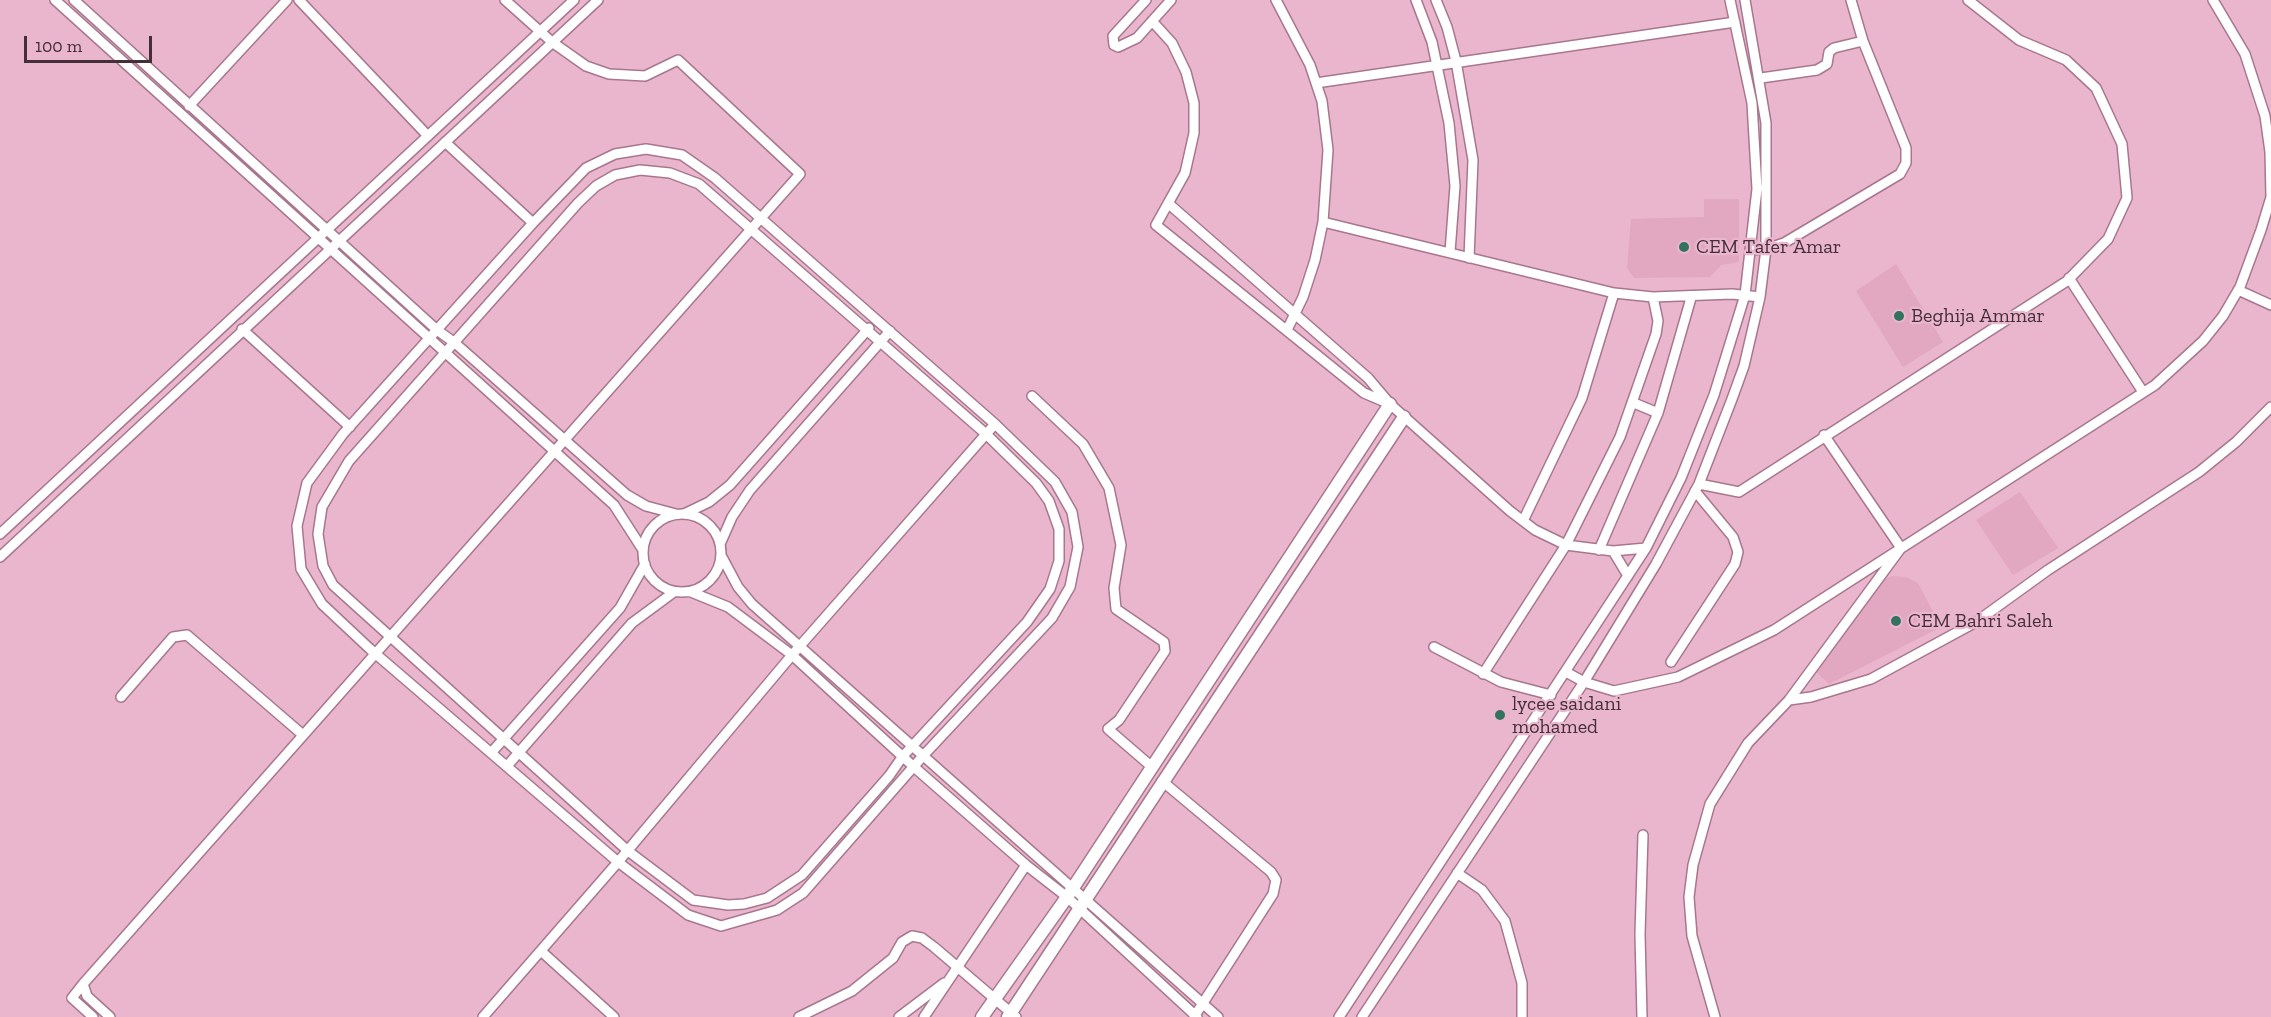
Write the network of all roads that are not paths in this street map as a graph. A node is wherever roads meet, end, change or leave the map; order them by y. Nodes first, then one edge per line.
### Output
1 (55, 0) edge
2 (74, 0) edge
3 (287, 0) edge
4 (299, 0) edge
5 (505, 0) edge
6 (574, 0) edge
7 (598, 0) edge
8 (1146, 0) edge
9 (1171, 0) edge
10 (1276, 0) edge
11 (1416, 0) edge
12 (1436, 0) edge
13 (1730, 0) edge
14 (1745, 0) edge
15 (1851, 0) edge
16 (1968, 0) edge
17 (2213, 0) edge
18 (1152, 21) junction
19 (1735, 22) junction
20 (540, 32) junction
21 (1863, 41) junction
22 (552, 42) junction
23 (1456, 61) junction
24 (1438, 64) junction
25 (1761, 78) junction
26 (1316, 84) junction
27 (189, 106) junction
28 (428, 136) junction
29 (445, 142) junction
30 (1169, 204) junction
31 (761, 218) junction
32 (1323, 222) junction
33 (533, 223) junction
34 (751, 230) junction
35 (327, 231) junction
36 (318, 239) junction
37 (339, 242) junction
38 (1766, 249) junction
39 (330, 250) junction
40 (1751, 250) junction
41 (1450, 252) junction
42 (1469, 258) junction
43 (2069, 278) junction
44 (2238, 290) junction
45 (1614, 293) junction
46 (1745, 295) junction
47 (1653, 297) junction
48 (1690, 297) junction
49 (1760, 297) junction
50 (2271, 305) edge
51 (1296, 315) junction
52 (876, 319) junction
53 (242, 329) junction
54 (437, 330) junction
55 (1287, 330) junction
56 (867, 331) junction
57 (890, 331) junction
58 (429, 340) junction
59 (880, 342) junction
60 (455, 343) junction
61 (446, 354) junction
62 (2143, 392) junction
63 (1032, 396) dead end
64 (1634, 402) junction
65 (1390, 404) junction
66 (2271, 407) edge
67 (1658, 413) junction
68 (1404, 417) junction
69 (995, 424) junction
70 (350, 427) junction
71 (986, 434) junction
72 (1824, 435) junction
73 (566, 439) junction
74 (554, 452) junction
75 (1697, 487) junction
76 (680, 514) junction
77 (1523, 522) junction
78 (0, 534) edge
79 (721, 542) junction
80 (1566, 545) junction
81 (1646, 548) junction
82 (1901, 548) junction
83 (643, 550) junction
84 (1599, 550) junction
85 (1613, 551) junction
86 (0, 557) edge
87 (722, 557) junction
88 (645, 564) junction
89 (1628, 576) junction
90 (674, 592) junction
91 (691, 592) junction
92 (391, 636) junction
93 (799, 647) junction
94 (1434, 647) dead end
95 (376, 653) junction
96 (792, 655) junction
97 (1671, 662) dead end
98 (1566, 672) junction
99 (1483, 674) junction
100 (1584, 682) junction
101 (1551, 695) junction
102 (121, 697) dead end
103 (1789, 700) junction
104 (303, 735) junction
105 (504, 739) junction
106 (911, 748) junction
107 (518, 752) junction
108 (491, 753) junction
109 (903, 756) junction
110 (922, 757) junction
111 (507, 766) junction
112 (914, 767) junction
113 (1152, 767) junction
114 (1162, 781) junction
115 (1643, 836) dead end
116 (628, 850) junction
117 (618, 862) junction
118 (1026, 865) junction
119 (1457, 873) junction
120 (1070, 892) junction
121 (1082, 903) junction
122 (541, 951) junction
123 (957, 967) junction
124 (950, 978) junction
125 (83, 984) junction
126 (994, 997) junction
127 (1203, 1003) junction
128 (1012, 1016) edge
129 (1196, 1016) edge
130 (93, 1017) edge
131 (110, 1017) edge
132 (483, 1017) edge
133 (614, 1017) edge
134 (799, 1017) edge
135 (899, 1017) edge
136 (924, 1017) edge
137 (982, 1017) edge
138 (1218, 1017) edge
139 (1339, 1017) edge
140 (1362, 1017) edge
141 (1522, 1017) edge
142 (1642, 1017) edge
143 (1715, 1017) edge

1 - 36 street
2 - 27 street
3 - 27 street
4 - 28 street
5 - 20 street
6 - 20 street
7 - 22 street
8 - 18 street
9 - 18 street
10 - 26 street
11 - 24 street
12 - 23 street
13 - 19 street
14 - 25 street
15 - 21 street
16 - 43 street
17 - 44 street
18 - 30 street
19 - 23 street
19 - 40 street
20 - 22 street
20 - 28 street
21 - 25 street
21 - 38 street
22 - 29 street
22 - 31 street
23 - 24 street
23 - 42 street
24 - 26 street
24 - 41 street
25 - 38 street
26 - 32 street
27 - 35 street
28 - 35 street
29 - 33 street
29 - 37 street
30 - 51 street
30 - 55 street
31 - 33 street
31 - 34 street
31 - 52 street
32 - 41 street
32 - 51 street
33 - 54 street
34 - 56 street
34 - 60 street
34 - 73 street
35 - 36 street
35 - 37 street
36 - 39 street
36 - 78 street
37 - 39 street
37 - 54 street
38 - 40 street
38 - 49 street
39 - 53 street
39 - 58 street
40 - 46 street
41 - 42 street
42 - 45 street
43 - 62 street
43 - 72 street
44 - 50 street
44 - 62 street
45 - 47 street
45 - 77 street
46 - 48 street
46 - 49 street
46 - 81 street
47 - 48 street
47 - 64 street
48 - 67 street
49 - 75 street
51 - 55 street
51 - 65 street
52 - 56 street
52 - 57 street
53 - 70 street
53 - 86 street
54 - 58 street
54 - 60 street
55 - 65 street
56 - 59 street
56 - 76 street
57 - 59 street
57 - 69 street
58 - 61 street
58 - 70 street
59 - 71 street
59 - 79 street
60 - 61 street
60 - 73 street
61 - 74 street
61 - 92 street
62 - 82 street
63 - 113 street
64 - 67 street
64 - 80 street
65 - 68 street
65 - 113 street
66 - 103 street
67 - 84 street
68 - 77 street
68 - 114 street
69 - 71 street
69 - 110 street
70 - 95 street
71 - 93 street
71 - 106 street
72 - 75 street
72 - 82 street
73 - 74 street
73 - 76 street
74 - 83 street
74 - 92 street
75 - 97 street
75 - 100 street
76 - 79 street
76 - 83 street
77 - 80 street
79 - 87 street
80 - 84 street
80 - 99 street
81 - 85 street
81 - 89 street
82 - 100 street
82 - 103 street
83 - 88 street
84 - 85 street
85 - 89 street
87 - 91 street
87 - 93 street
88 - 90 street
88 - 105 street
89 - 98 street
90 - 91 street
90 - 107 street
91 - 96 street
92 - 95 street
92 - 105 street
93 - 96 street
93 - 106 street
94 - 99 street
95 - 104 street
95 - 108 street
96 - 109 street
96 - 116 street
98 - 100 street
98 - 101 street
99 - 101 street
100 - 119 street
101 - 139 street
102 - 104 street
103 - 143 street
104 - 125 street
105 - 107 street
105 - 108 street
106 - 109 street
106 - 110 street
107 - 111 street
107 - 116 street
108 - 111 street
109 - 112 street
109 - 116 street
110 - 112 street
110 - 120 street
111 - 117 street
112 - 117 street
112 - 118 street
113 - 120 street
114 - 121 street
114 - 127 street
115 - 142 street
116 - 117 street
117 - 122 street
118 - 120 street
118 - 123 street
119 - 140 street
119 - 141 street
120 - 121 street
120 - 126 street
121 - 127 street
121 - 128 street
121 - 129 street
122 - 132 street
122 - 133 street
123 - 124 street
123 - 126 street
123 - 134 street
124 - 135 street
124 - 136 street
125 - 130 street
125 - 131 street
126 - 128 street
126 - 137 street
127 - 129 street
127 - 138 street

